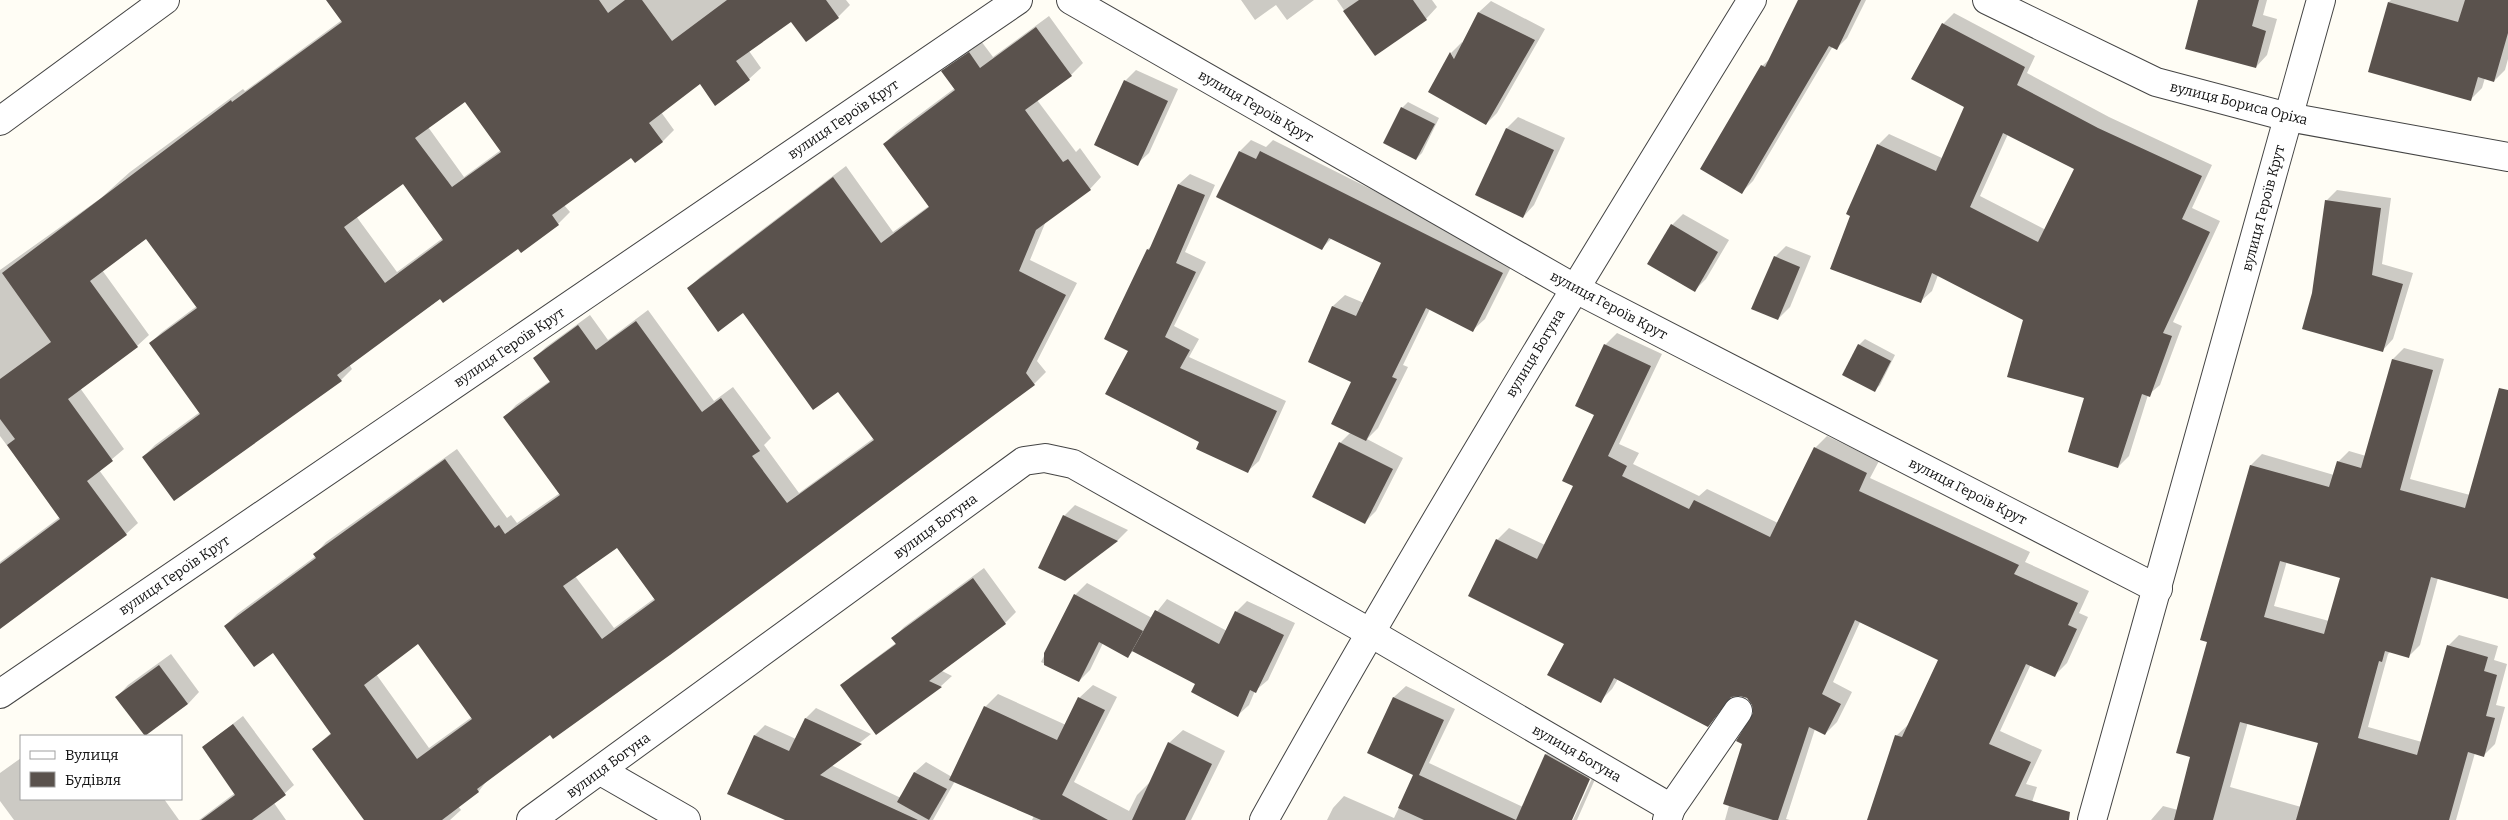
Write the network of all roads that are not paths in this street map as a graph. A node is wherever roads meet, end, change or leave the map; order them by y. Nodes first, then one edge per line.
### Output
1 (165, 0) edge
2 (1018, 0) edge
3 (1071, 0) edge
4 (1752, 0) edge
5 (1987, 0) edge
6 (2321, 0) edge
7 (2288, 117) junction
8 (0, 121) edge
9 (2508, 157) edge
10 (1574, 288) junction
11 (2158, 589) junction
12 (1369, 632) junction
13 (0, 694) edge
14 (1738, 711) dead end
15 (601, 771) junction
16 (1669, 814) edge
17 (531, 820) edge
18 (686, 820) edge
19 (1264, 820) edge
20 (2092, 820) edge

1 - 8 street
2 - 13 street, вулиця Героїв Крут
3 - 10 street, вулиця Героїв Крут
4 - 10 street, вулиця Богуна
5 - 7 street, вулиця Бориса Оріха
6 - 7 street, вулиця Героїв Крут
7 - 9 street, вулиця Бориса Оріха
7 - 11 street, вулиця Героїв Крут
10 - 11 street, вулиця Героїв Крут
10 - 12 street, вулиця Богуна
11 - 20 street, вулиця Героїв Крут
12 - 15 street, вулиця Богуна
12 - 16 street, вулиця Богуна
12 - 19 street, вулиця Богуна
14 - 16 street
15 - 17 street, вулиця Богуна
15 - 18 street

